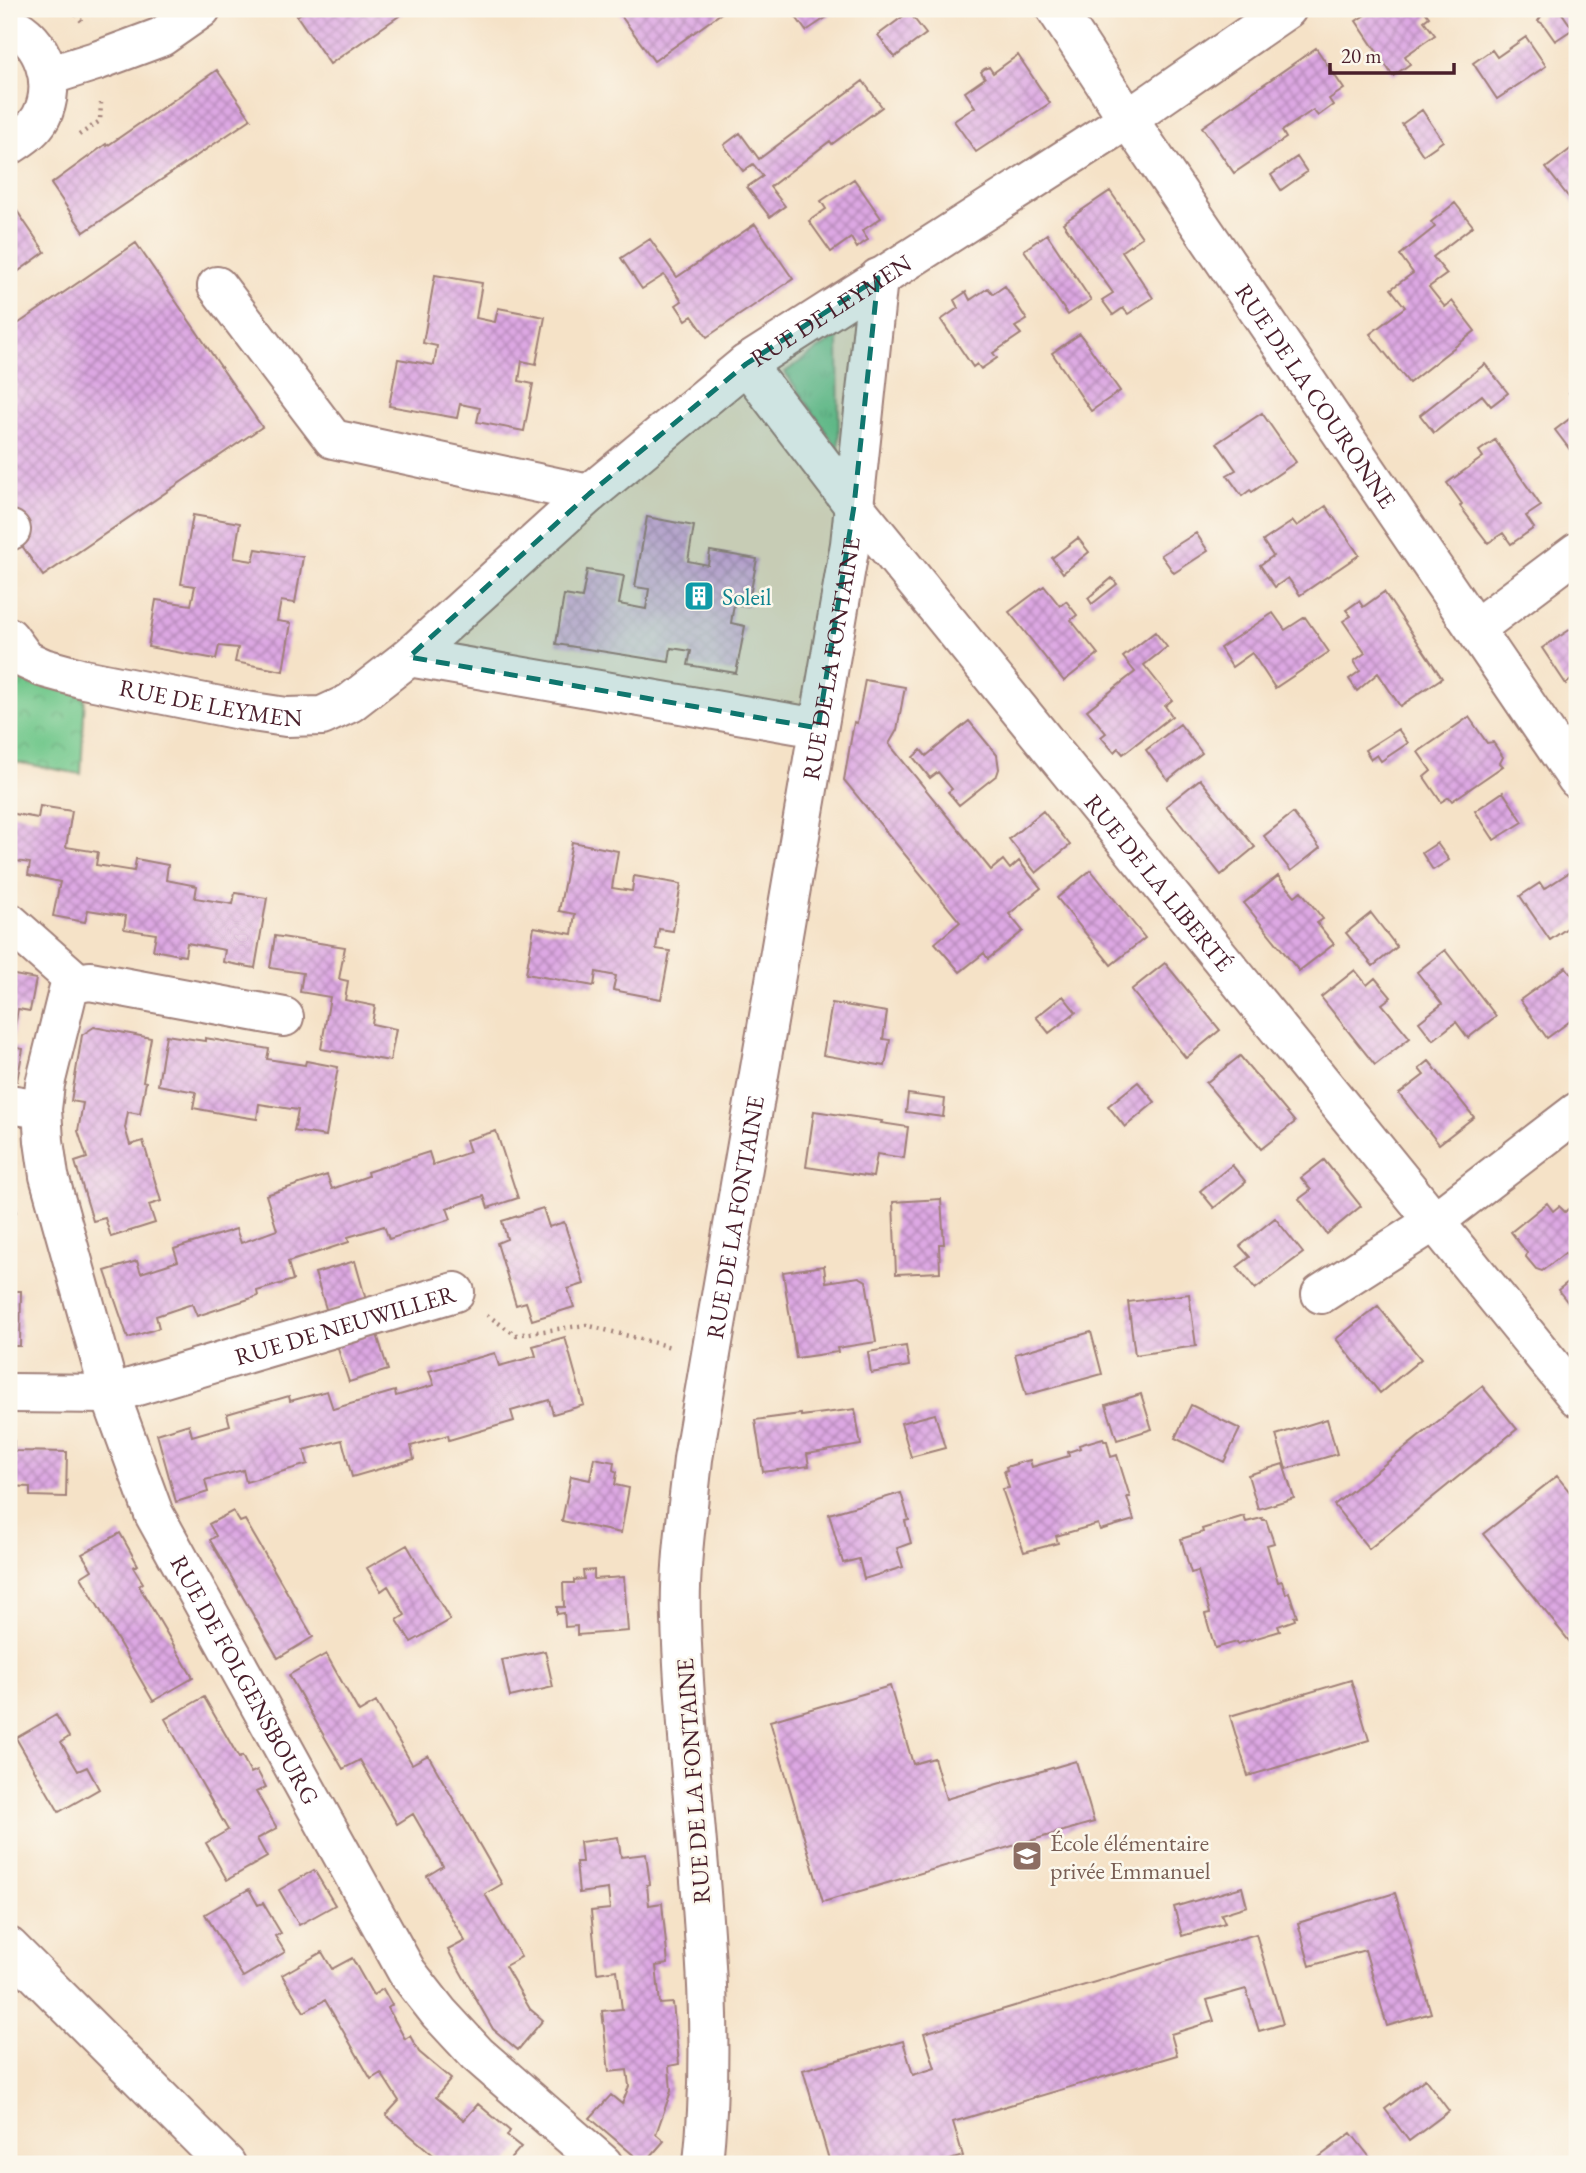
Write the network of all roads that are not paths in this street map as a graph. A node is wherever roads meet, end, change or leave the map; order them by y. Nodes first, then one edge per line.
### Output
1 (201, 9) edge
2 (1056, 9) edge
3 (1287, 9) edge
4 (9, 25) edge
5 (48, 76) junction
6 (1128, 118) junction
7 (9, 146) edge
8 (878, 278) junction
9 (217, 286) dead end
10 (746, 364) junction
11 (589, 495) junction
12 (853, 506) junction
13 (1577, 552) edge
14 (1476, 628) junction
15 (9, 637) edge
16 (409, 657) junction
17 (818, 727) junction
18 (1577, 779) edge
19 (9, 922) edge
20 (78, 983) junction
21 (284, 1017) dead end
22 (25, 1106) edge
23 (1577, 1112) edge
24 (1435, 1221) junction
25 (455, 1292) road end
26 (1321, 1294) dead end
27 (9, 1393) edge
28 (110, 1394) junction
29 (1577, 1396) edge
30 (9, 1947) edge
31 (226, 2164) edge
32 (603, 2164) edge
33 (703, 2164) edge

1 - 5 street
2 - 6 street, RUE DE LA COURONNE
3 - 6 street, RUE DE LEYMEN
4 - 5 street
5 - 7 street
6 - 8 street, RUE DE LEYMEN
6 - 14 street, RUE DE LA COURONNE
8 - 10 street, RUE DE LEYMEN
8 - 12 street, RUE DE LA FONTAINE
9 - 11 street
10 - 11 street, RUE DE LEYMEN
10 - 12 street, RUE DE LA LIBERTÉ
11 - 16 street, RUE DE LEYMEN
12 - 17 street, RUE DE LA FONTAINE
12 - 24 street, RUE DE LA LIBERTÉ
13 - 14 street
14 - 18 street, RUE DE LA COURONNE
15 - 16 street, RUE DE LEYMEN
16 - 17 street
17 - 33 street, RUE DE LA FONTAINE
19 - 20 street
20 - 21 street
20 - 22 street, RUE DE FOLGENSBOURG
22 - 28 street, RUE DE FOLGENSBOURG
23 - 24 street
24 - 26 street
24 - 29 street, RUE DE LA LIBERTÉ
25 - 28 street, RUE DE NEUWILLER
27 - 28 street, RUE DE NEUWILLER
28 - 32 street, RUE DE FOLGENSBOURG
30 - 31 street

